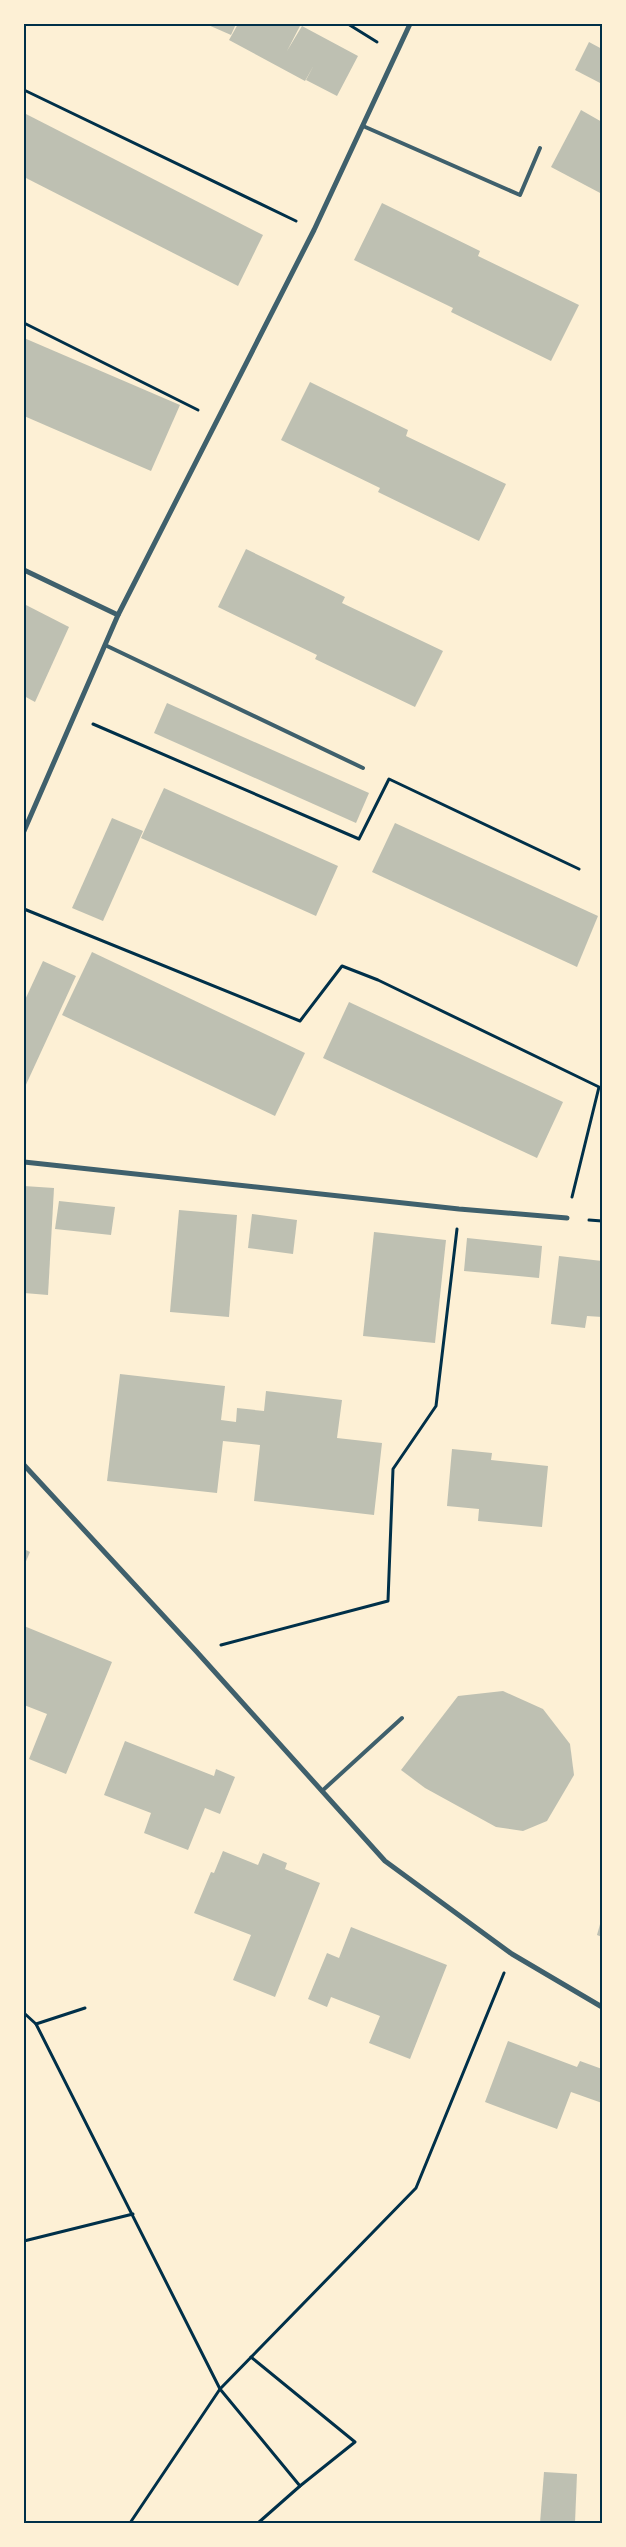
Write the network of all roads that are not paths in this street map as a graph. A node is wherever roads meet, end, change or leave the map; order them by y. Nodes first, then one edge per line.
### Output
1 (410, 24) edge
2 (363, 126) junction
3 (540, 148) dead end
4 (24, 570) edge
5 (118, 615) junction
6 (104, 645) junction
7 (363, 768) dead end
8 (24, 831) edge
9 (24, 1162) edge
10 (567, 1218) road end
11 (24, 1465) edge
12 (402, 1718) dead end
13 (322, 1791) junction
14 (602, 2007) edge

1 - 2 street
2 - 3 lane
2 - 5 street
4 - 5 street
5 - 6 street
6 - 7 lane
6 - 8 street
9 - 10 street
11 - 13 street
12 - 13 lane
13 - 14 street

